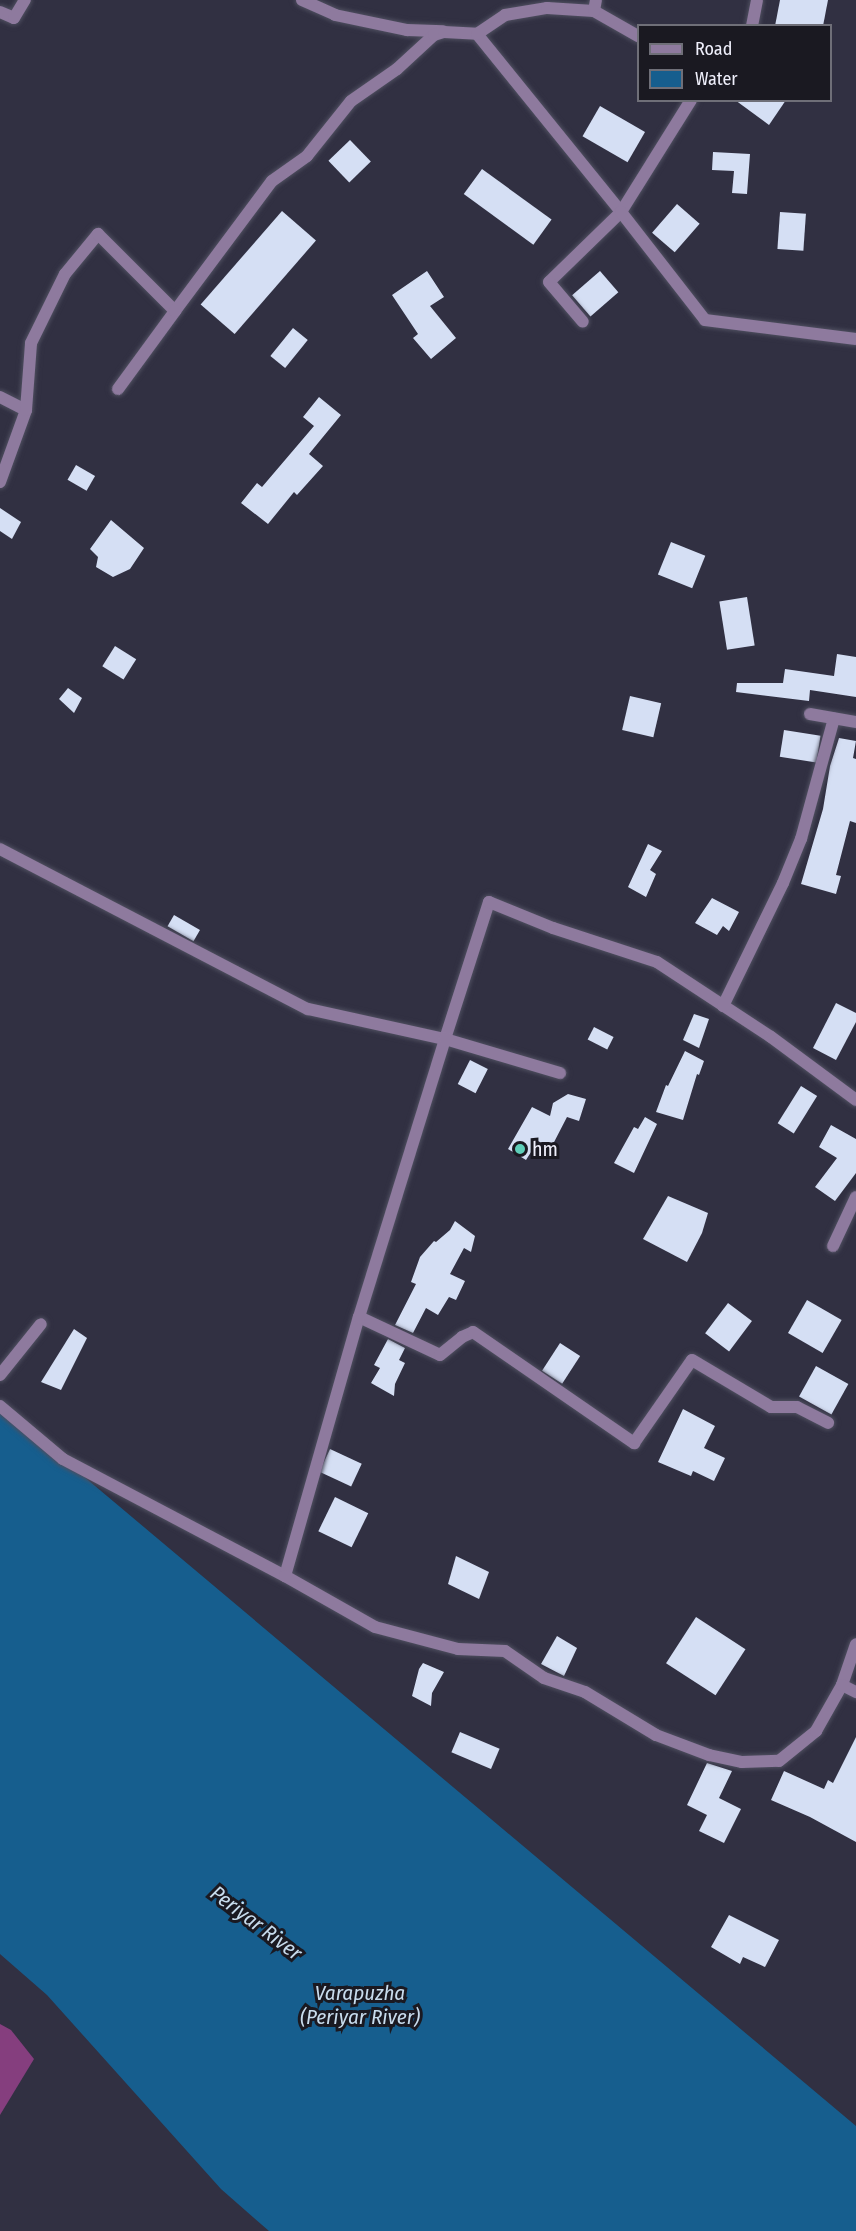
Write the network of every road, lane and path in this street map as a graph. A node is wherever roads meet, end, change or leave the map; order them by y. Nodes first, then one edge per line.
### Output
1 (25, 0) edge
2 (302, 0) edge
3 (757, 0) edge
4 (595, 5) edge
5 (0, 12) edge
6 (752, 24) edge
7 (444, 32) junction
8 (477, 34) junction
9 (637, 35) edge
10 (690, 102) edge
11 (621, 212) junction
12 (175, 311) junction
13 (583, 322) dead end
14 (856, 339) edge
15 (118, 389) dead end
16 (0, 397) edge
17 (26, 410) junction
18 (0, 482) edge
19 (810, 714) dead end
20 (834, 718) junction
21 (856, 722) edge
22 (1, 852) edge
23 (723, 1006) junction
24 (445, 1039) junction
25 (560, 1072) dead end
26 (856, 1100) edge
27 (856, 1197) edge
28 (833, 1246) dead end
29 (359, 1317) junction
30 (41, 1324) dead end
31 (0, 1375) edge
32 (0, 1406) edge
33 (828, 1423) dead end
34 (285, 1576) junction
35 (856, 1644) edge
36 (842, 1685) junction
37 (856, 1692) edge

1 - 5 street
2 - 7 street
3 - 6 street
4 - 8 street
4 - 9 street
7 - 8 street
7 - 12 street
8 - 11 street
10 - 11 street
11 - 13 street
11 - 14 street
12 - 15 street
12 - 17 street
16 - 17 street
17 - 18 street
19 - 20 street
20 - 21 street
20 - 23 street
22 - 24 street
23 - 24 street
23 - 26 street
24 - 25 street
24 - 29 street
27 - 28 street
29 - 33 street
29 - 34 street
30 - 31 street
32 - 34 street
34 - 36 street
35 - 36 street
36 - 37 street

